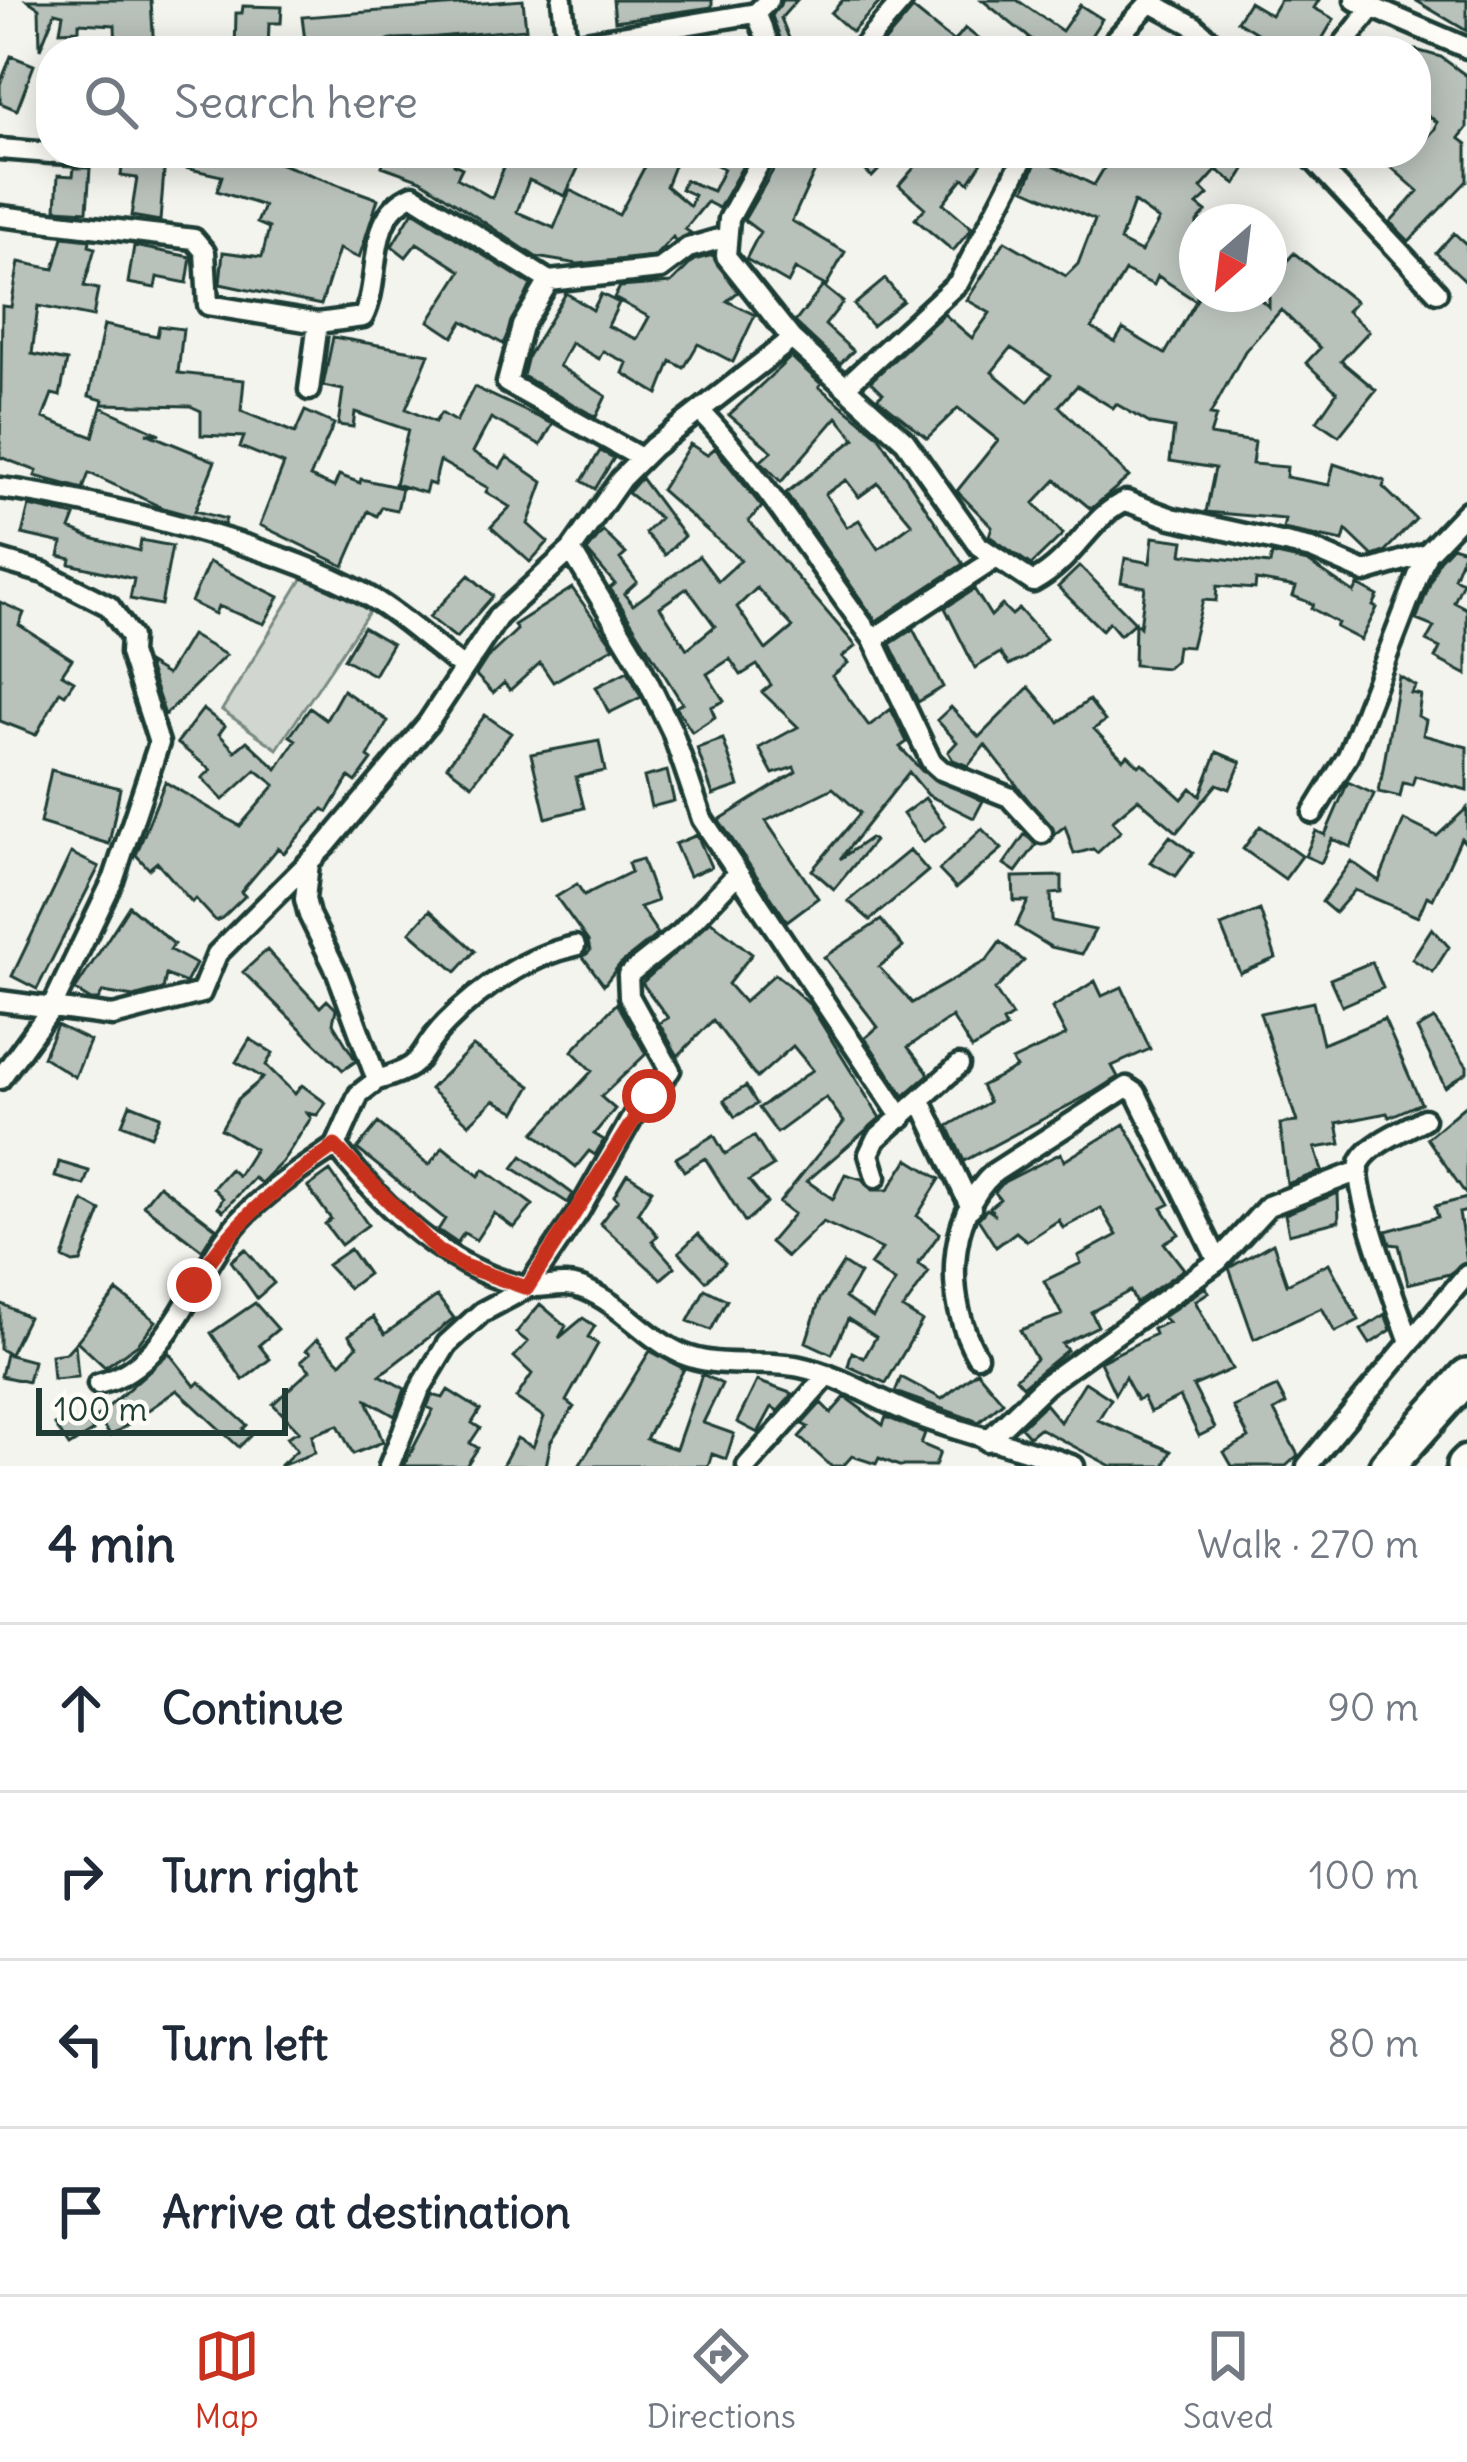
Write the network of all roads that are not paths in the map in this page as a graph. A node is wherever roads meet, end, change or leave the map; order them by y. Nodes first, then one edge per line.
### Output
1 (562, 0) edge
2 (903, 0) edge
3 (1151, 1) edge
4 (1363, 3) edge
5 (762, 7) edge
6 (566, 36) edge
7 (613, 36) edge
8 (873, 36) edge
9 (1119, 36) edge
10 (1205, 36) edge
11 (1346, 36) edge
12 (1467, 47) edge
13 (0, 149) edge
14 (36, 152) edge
15 (757, 168) edge
16 (1018, 168) edge
17 (1321, 168) edge
18 (0, 216) edge
19 (726, 237) junction
20 (549, 281) junction
21 (1438, 292) dead end
22 (318, 323) junction
23 (792, 339) junction
24 (845, 387) junction
25 (309, 390) dead end
26 (702, 412) junction
27 (641, 458) junction
28 (0, 488) edge
29 (1465, 515) edge
30 (571, 550) junction
31 (1427, 553) junction
32 (995, 559) junction
33 (0, 560) edge
34 (873, 639) junction
35 (462, 667) junction
36 (1313, 813) dead end
37 (1042, 833) dead end
38 (309, 863) junction
39 (737, 874) junction
40 (266, 905) junction
41 (309, 915) junction
42 (575, 946) dead end
43 (0, 1000) edge
44 (51, 1009) junction
45 (959, 1065) dead end
46 (0, 1079) edge
47 (376, 1079) junction
48 (921, 1100) junction
49 (902, 1118) junction
50 (1424, 1119) dead end
51 (335, 1146) junction
52 (1359, 1171) junction
53 (876, 1177) dead end
54 (971, 1208) junction
55 (1218, 1261) junction
56 (1467, 1274) edge
57 (527, 1288) junction
58 (1410, 1342) junction
59 (977, 1356) dead end
60 (828, 1375) junction
61 (1467, 1376) edge
62 (98, 1384) dead end
63 (987, 1441) junction
64 (388, 1466) edge
65 (747, 1466) edge
66 (1075, 1466) edge
67 (1307, 1466) edge
68 (1388, 1466) edge

1 - 6 street
2 - 8 street
3 - 9 street
3 - 10 street
4 - 11 street
4 - 12 street
5 - 7 street
13 - 14 street
15 - 19 street
16 - 24 street
17 - 21 street
18 - 22 street
19 - 20 street
19 - 23 street
20 - 22 street
20 - 27 street
22 - 25 street
23 - 24 street
23 - 26 street
24 - 32 street
26 - 27 street
26 - 34 street
27 - 30 street
28 - 35 street
29 - 31 street
30 - 35 street
30 - 39 street
31 - 32 street
31 - 36 street
32 - 34 street
33 - 44 street
34 - 37 street
35 - 38 street
38 - 40 street
38 - 41 street
39 - 49 street
39 - 57 street
40 - 41 street
40 - 44 street
41 - 47 street
42 - 47 street
43 - 44 street
44 - 46 street
45 - 48 street
47 - 51 street
48 - 49 street
48 - 54 street
49 - 53 street
50 - 52 street
51 - 57 street
51 - 62 street
52 - 55 street
52 - 58 street
54 - 55 street
54 - 59 street
55 - 63 street
56 - 58 street
57 - 60 street
57 - 64 street
58 - 67 street
60 - 63 street
60 - 65 street
61 - 68 highway
63 - 66 street

